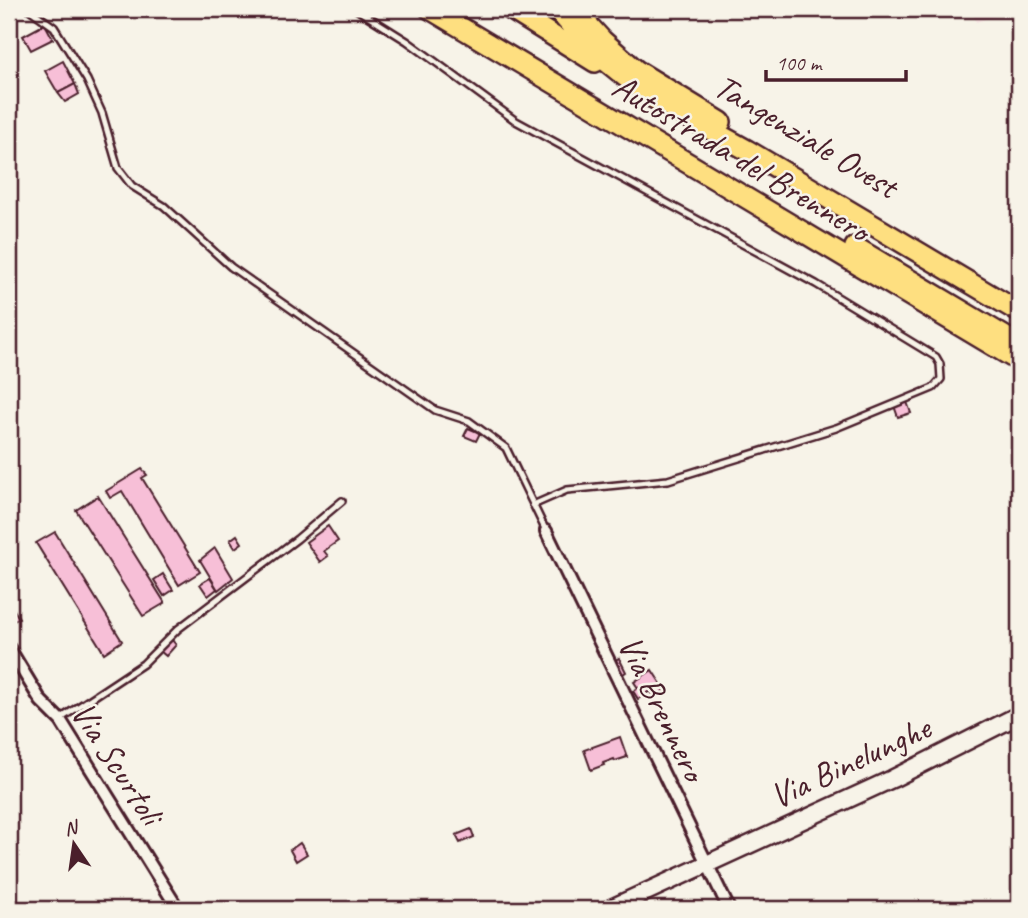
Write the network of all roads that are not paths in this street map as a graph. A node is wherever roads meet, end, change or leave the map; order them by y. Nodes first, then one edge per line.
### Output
1 (29, 9) edge
2 (356, 9) edge
3 (430, 9) edge
4 (453, 9) edge
5 (510, 9) edge
6 (556, 9) edge
7 (573, 9) edge
8 (648, 95) junction
9 (1019, 300) edge
10 (1019, 312) edge
11 (1019, 345) edge
12 (1019, 361) edge
13 (342, 501) dead end
14 (533, 505) junction
15 (546, 531) joint
16 (9, 648) edge
17 (1019, 715) edge
18 (60, 719) junction
19 (706, 865) junction
20 (178, 909) edge
21 (609, 909) edge
22 (729, 909) edge

1 - 14 lane
2 - 14 lane
3 - 12 highway, Autostrada del Brennero
4 - 11 highway, Autostrada del Brennero
5 - 8 highway
6 - 8 highway, Tangenziale Ovest
7 - 9 highway, Tangenziale Ovest
8 - 10 highway, Tangenziale Ovest
13 - 18 lane
14 - 15 lane
15 - 19 street, Via Brennero
16 - 18 street, Via Scurtoli
17 - 19 street, Via Binelunghe
18 - 20 street, Via Scurtoli
19 - 21 street, Via Binelunghe
19 - 22 street, Via Brennero

